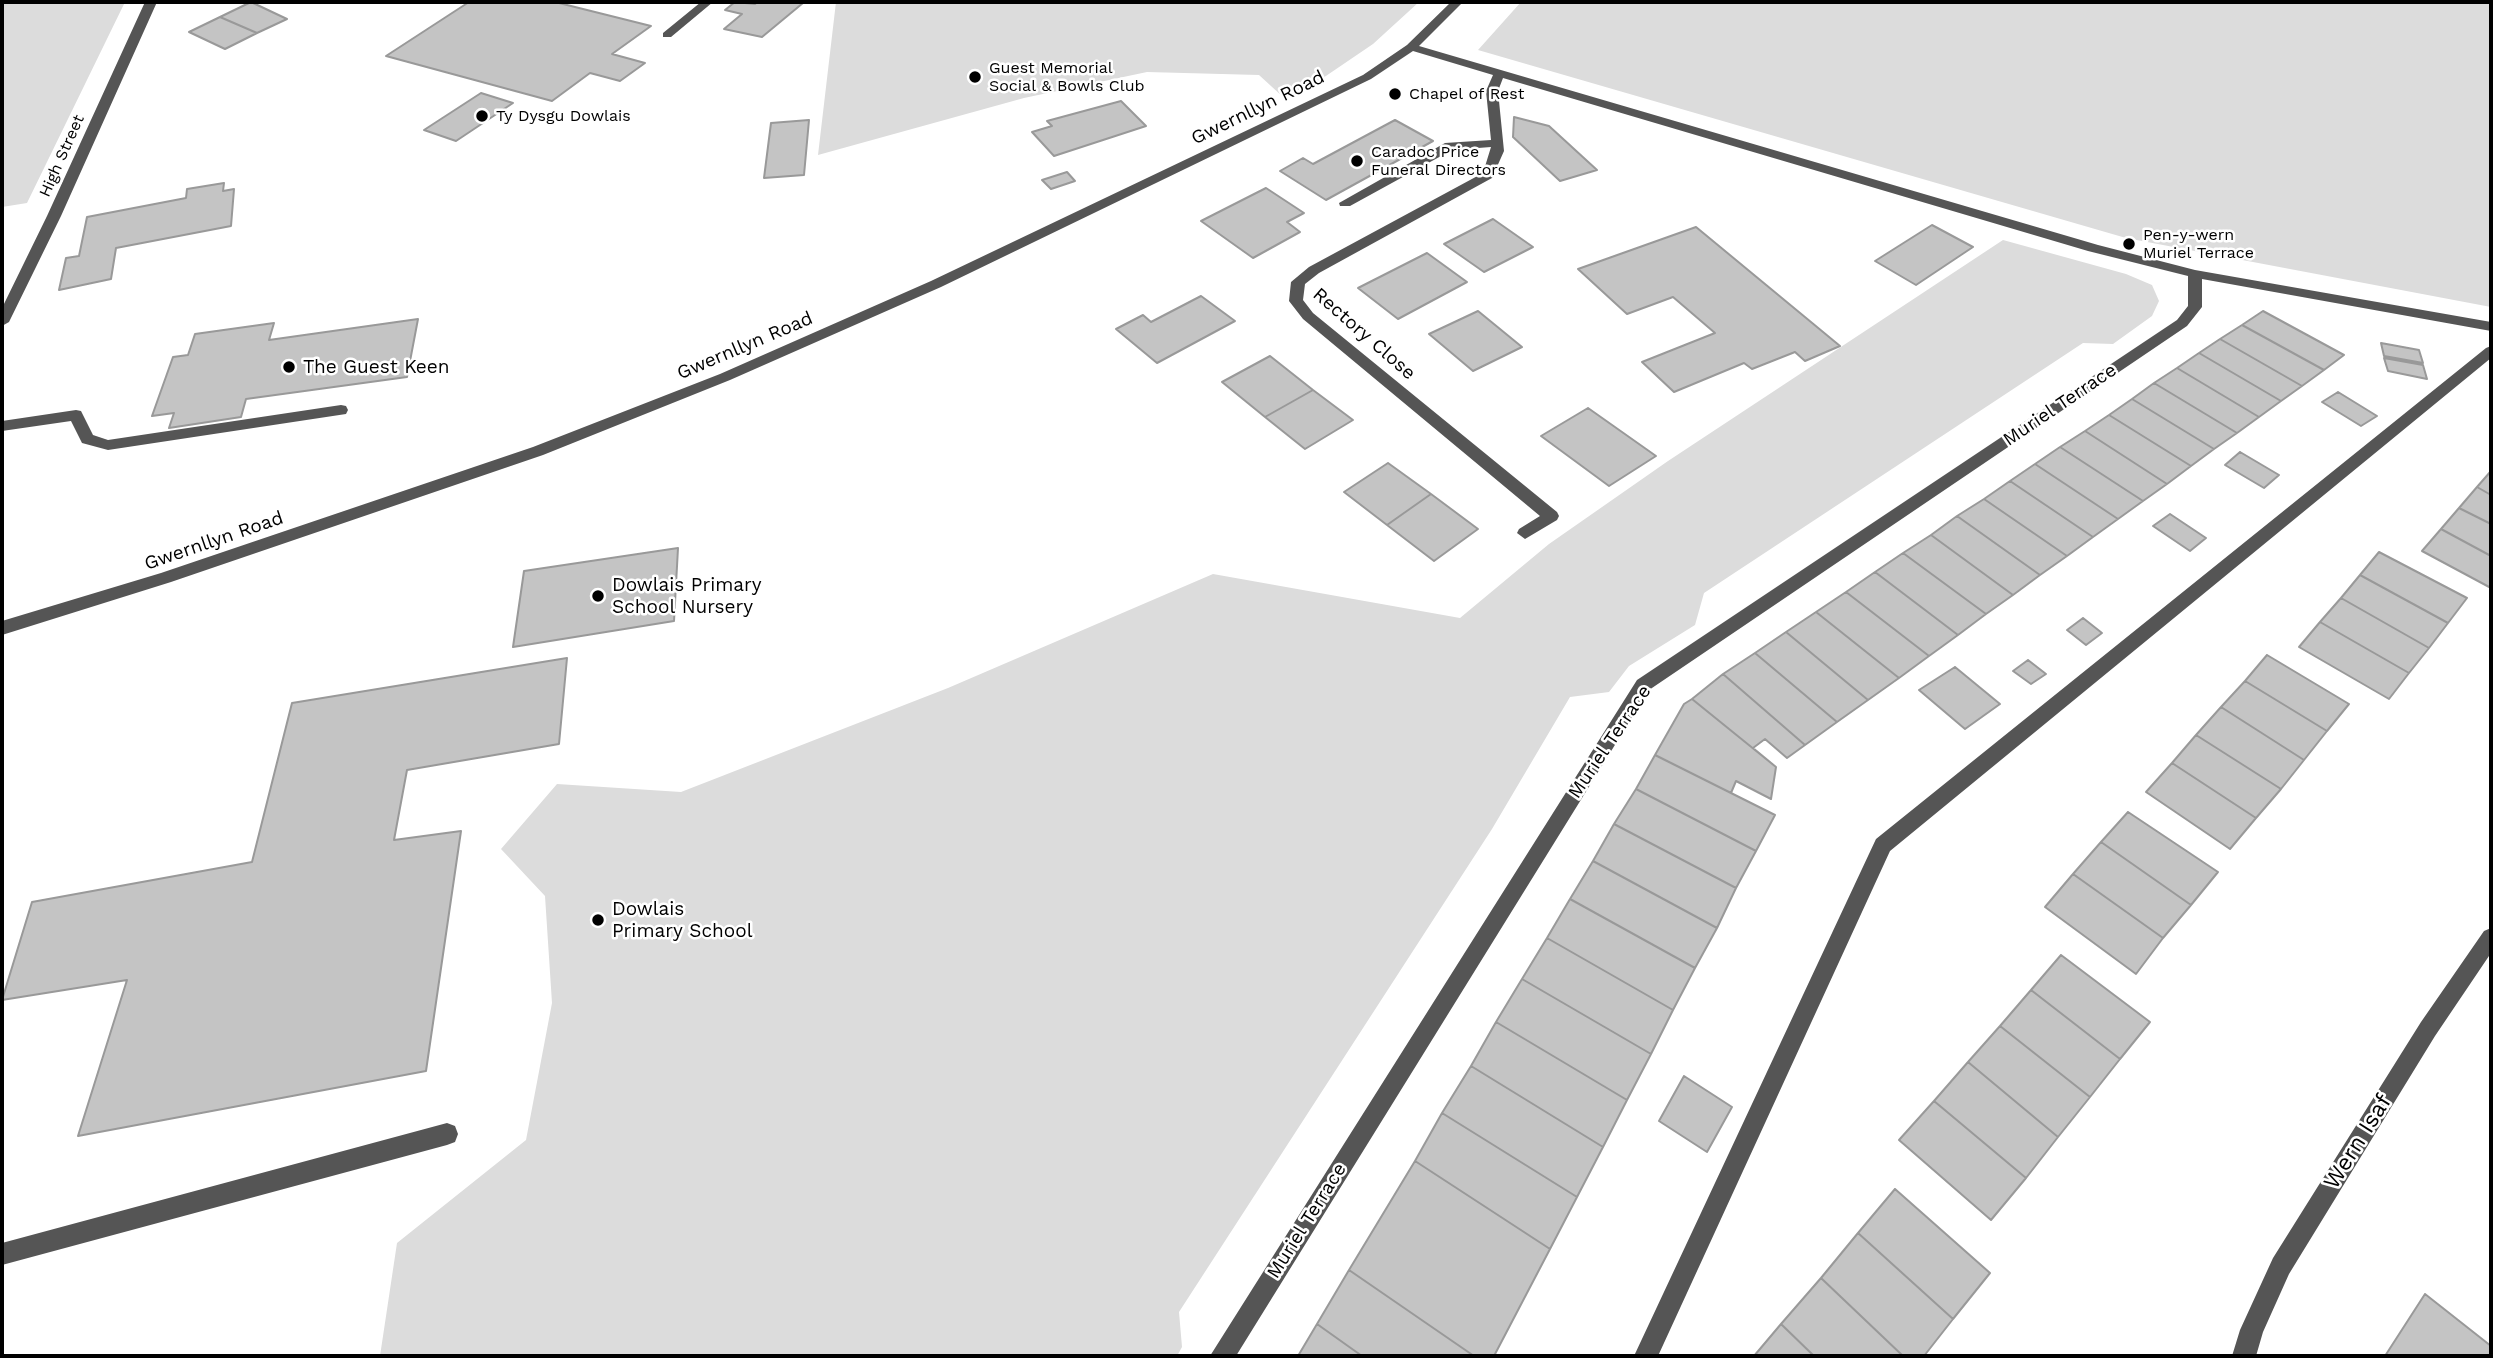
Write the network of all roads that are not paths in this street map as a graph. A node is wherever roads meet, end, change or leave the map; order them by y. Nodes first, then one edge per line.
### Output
1 (151, 2) edge
2 (708, 2) edge
3 (1457, 2) edge
4 (667, 35) dead end
5 (1411, 47) junction
6 (1500, 73) junction
7 (1497, 143) junction
8 (1345, 203) dead end
9 (2195, 274) junction
10 (2, 323) edge
11 (2491, 328) edge
12 (2491, 351) edge
13 (341, 410) dead end
14 (2, 426) edge
15 (1525, 533) dead end
16 (2, 628) edge
17 (2491, 937) edge
18 (447, 1134) dead end
19 (2, 1254) edge
20 (1222, 1356) edge
21 (1646, 1356) edge
22 (2244, 1356) edge

1 - 10 street, High Street
2 - 4 street
3 - 5 street, Gwernllyn Road
5 - 6 street
5 - 16 street, Gwernllyn Road
6 - 7 street, Rectory Close
6 - 9 street
7 - 8 street
7 - 15 street, Rectory Close
9 - 11 street
9 - 20 street, Muriel Terrace
12 - 21 street
13 - 14 street
17 - 22 street, Wern Isaf
18 - 19 street

